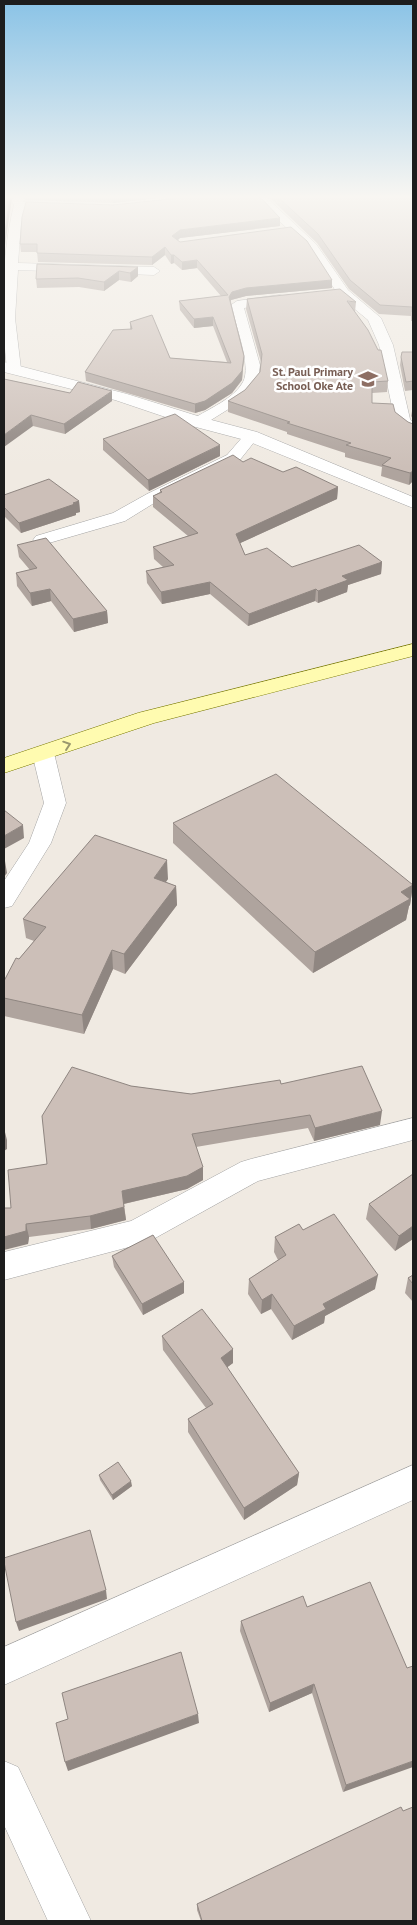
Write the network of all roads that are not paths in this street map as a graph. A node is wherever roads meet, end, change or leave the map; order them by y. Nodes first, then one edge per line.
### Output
1 (11, 288) edge
2 (339, 288) edge
3 (342, 293) junction
4 (323, 295) edge
5 (294, 298) edge
6 (9, 368) edge
7 (198, 422) junction
8 (413, 429) edge
9 (251, 436) junction
10 (412, 499) edge
11 (42, 540) edge
12 (413, 638) edge
13 (413, 650) edge
14 (4, 746) edge
15 (43, 753) junction
16 (4, 766) edge
17 (4, 900) edge
18 (413, 1129) edge
19 (4, 1266) edge
20 (413, 1482) edge
21 (4, 1666) edge
22 (4, 1781) edge
23 (70, 1921) edge

1 - 6 street
2 - 3 street
3 - 4 street
3 - 8 street
5 - 7 street
6 - 7 street
7 - 9 street
9 - 10 street
9 - 11 street
12 - 14 main road
15 -> 13 main road
15 - 16 main road
15 - 17 street
18 - 19 street
20 - 21 street
22 - 23 street

